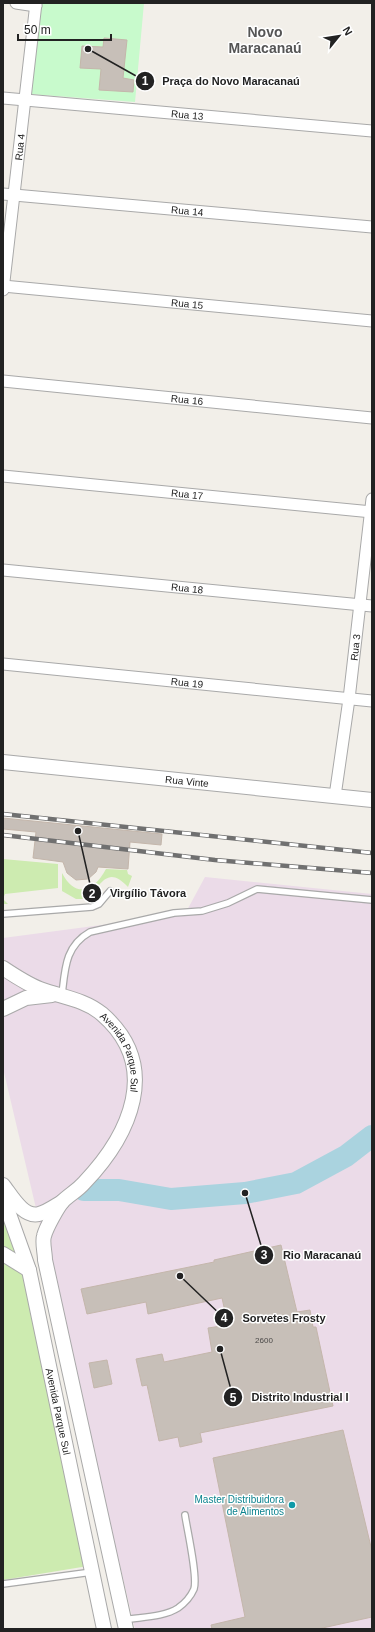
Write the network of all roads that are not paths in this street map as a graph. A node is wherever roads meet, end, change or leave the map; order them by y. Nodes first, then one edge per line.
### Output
1 (16, 3) edge
2 (36, 4) edge
3 (3, 98) edge
4 (24, 101) junction
5 (372, 131) edge
6 (3, 194) edge
7 (14, 195) junction
8 (372, 227) edge
9 (3, 287) edge
10 (372, 321) edge
11 (3, 381) edge
12 (372, 418) edge
13 (3, 476) edge
14 (372, 499) edge
15 (371, 512) edge
16 (3, 570) edge
17 (359, 605) junction
18 (372, 606) edge
19 (3, 664) edge
20 (349, 699) junction
21 (372, 701) edge
22 (3, 762) edge
23 (335, 796) junction
24 (372, 800) edge
25 (110, 891) dead end
26 (372, 900) edge
27 (3, 914) edge
28 (3, 968) edge
29 (60, 995) junction
30 (3, 1009) edge
31 (3, 1185) edge
32 (3, 1197) edge
33 (62, 1202) junction
34 (3, 1254) edge
35 (29, 1270) junction
36 (185, 1515) dead end
37 (92, 1572) junction
38 (3, 1584) edge
39 (125, 1625) edge
40 (104, 1629) edge

1 - 2 street
2 - 4 street, Rua 4
3 - 4 street, Rua 13
4 - 5 street, Rua 13
4 - 7 street, Rua 4
6 - 7 street, Rua 14
7 - 8 street, Rua 14
7 - 9 street, Rua 4
9 - 10 street, Rua 15
11 - 12 street, Rua 16
13 - 15 street, Rua 17
14 - 15 street, Rua 3
15 - 17 street, Rua 3
16 - 17 street, Rua 18
17 - 18 street, Rua 18
17 - 20 street, Rua 3
19 - 20 street, Rua 19
20 - 21 street, Rua 19
20 - 23 street, Rua 3
22 - 23 street, Rua Vinte
23 - 24 street, Rua Vinte
25 - 27 lane
26 - 29 lane
28 - 29 street, Avenida Parque Sul
29 - 30 street
29 - 33 street, Avenida Parque Sul
31 - 33 street, Avenida Parque Sul
32 - 35 street, Avenida Parque Sul
33 - 39 street, Avenida Parque Sul
34 - 35 street
35 - 37 street, Avenida Parque Sul
36 - 39 lane
37 - 38 lane
37 - 40 street, Avenida Parque Sul

